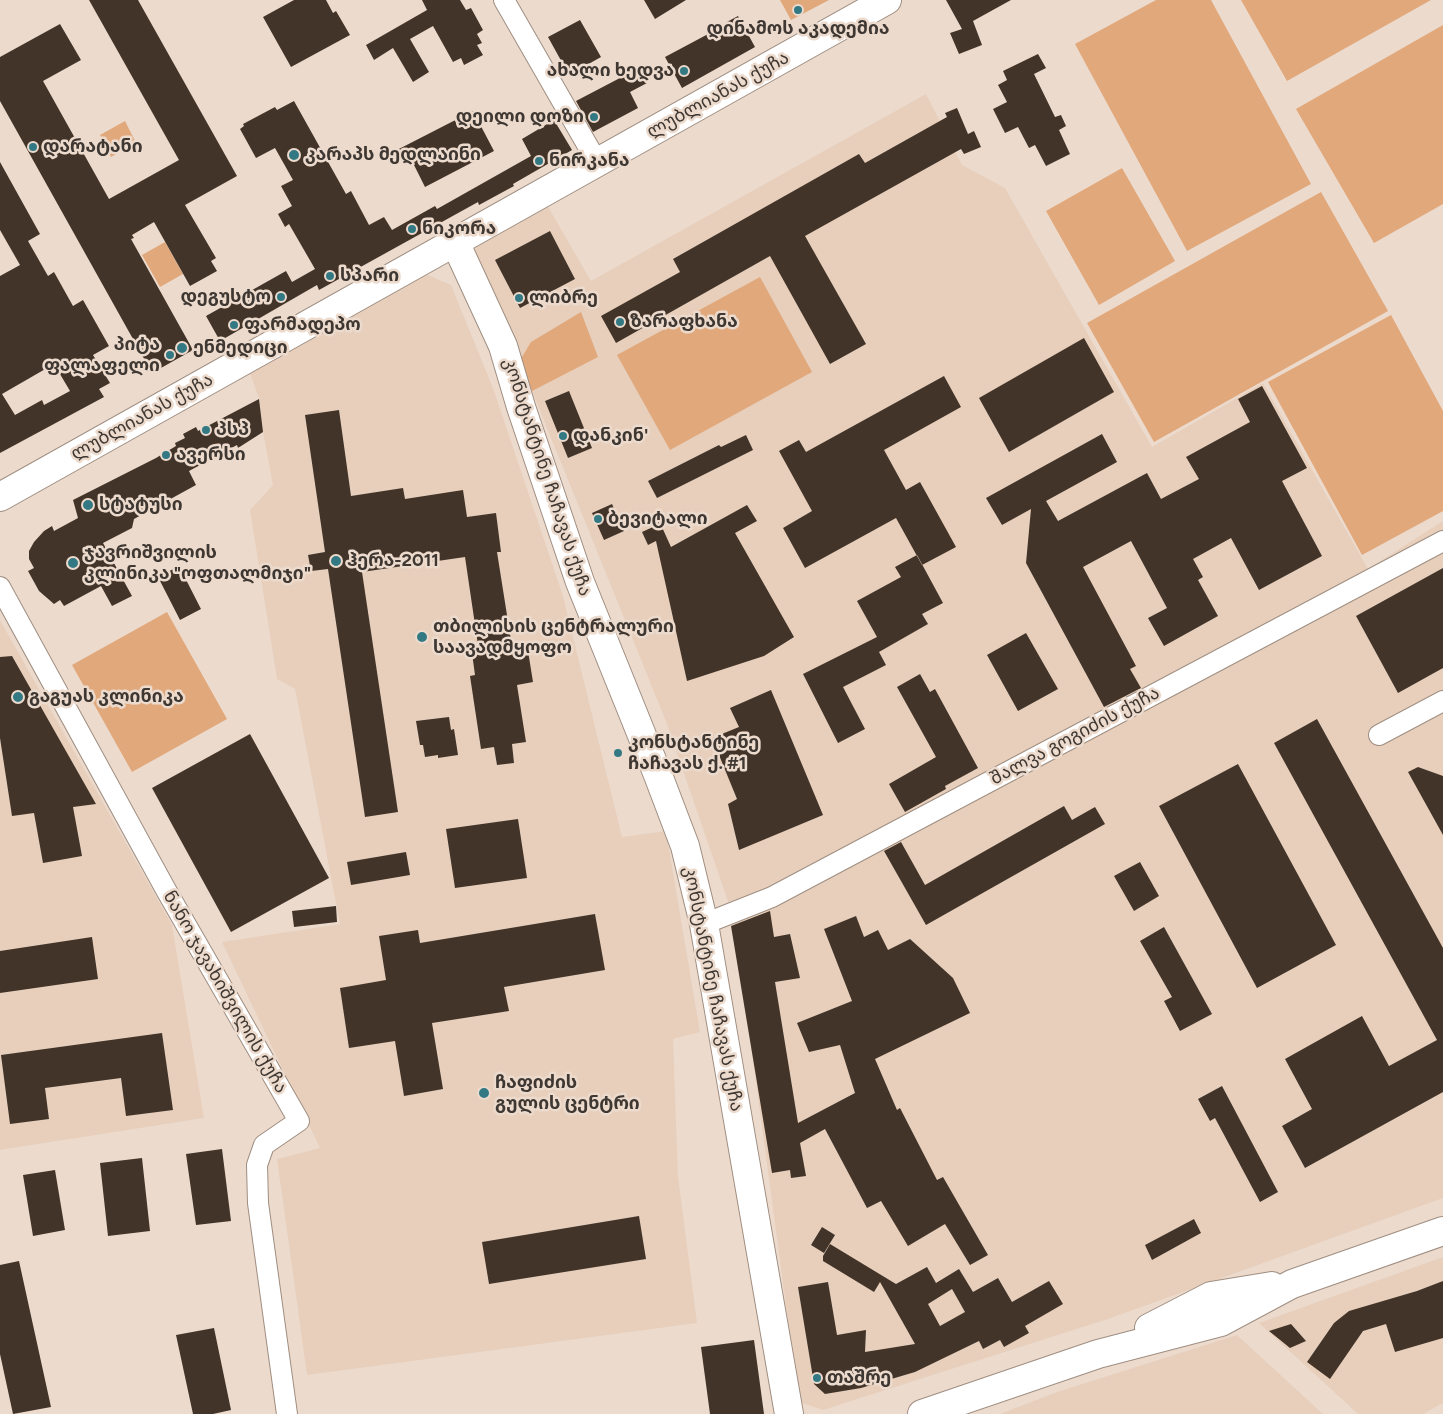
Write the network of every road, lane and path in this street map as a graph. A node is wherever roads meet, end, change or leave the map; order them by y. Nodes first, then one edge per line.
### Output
1 (504, 0) edge
2 (887, 0) edge
3 (597, 162) junction
4 (455, 242) junction
5 (0, 497) edge
6 (1443, 541) edge
7 (0, 587) edge
8 (1443, 701) edge
9 (1379, 735) dead end
10 (704, 924) junction
11 (1443, 1231) edge
12 (1292, 1284) junction
13 (1212, 1296) junction
14 (1221, 1322) junction
15 (1098, 1354) junction
16 (287, 1414) edge
17 (788, 1414) edge
18 (922, 1414) edge

1 - 3 street
2 - 3 street, ლუბლიანას ქუჩა
3 - 4 street, ლუბლიანას ქუჩა
4 - 5 street, ლუბლიანას ქუჩა
4 - 10 street, კონსტანტინე ჩაჩავას ქუჩა
6 - 10 street, შალვა გოგიძის ქუჩა
7 - 16 street, ნანო ჯავახიშვილის ქუჩა
8 - 9 street
10 - 17 street, კონსტანტინე ჩაჩავას ქუჩა
11 - 12 street
12 - 13 street
12 - 14 street
13 - 14 street
13 - 15 street
14 - 15 street
15 - 18 street

